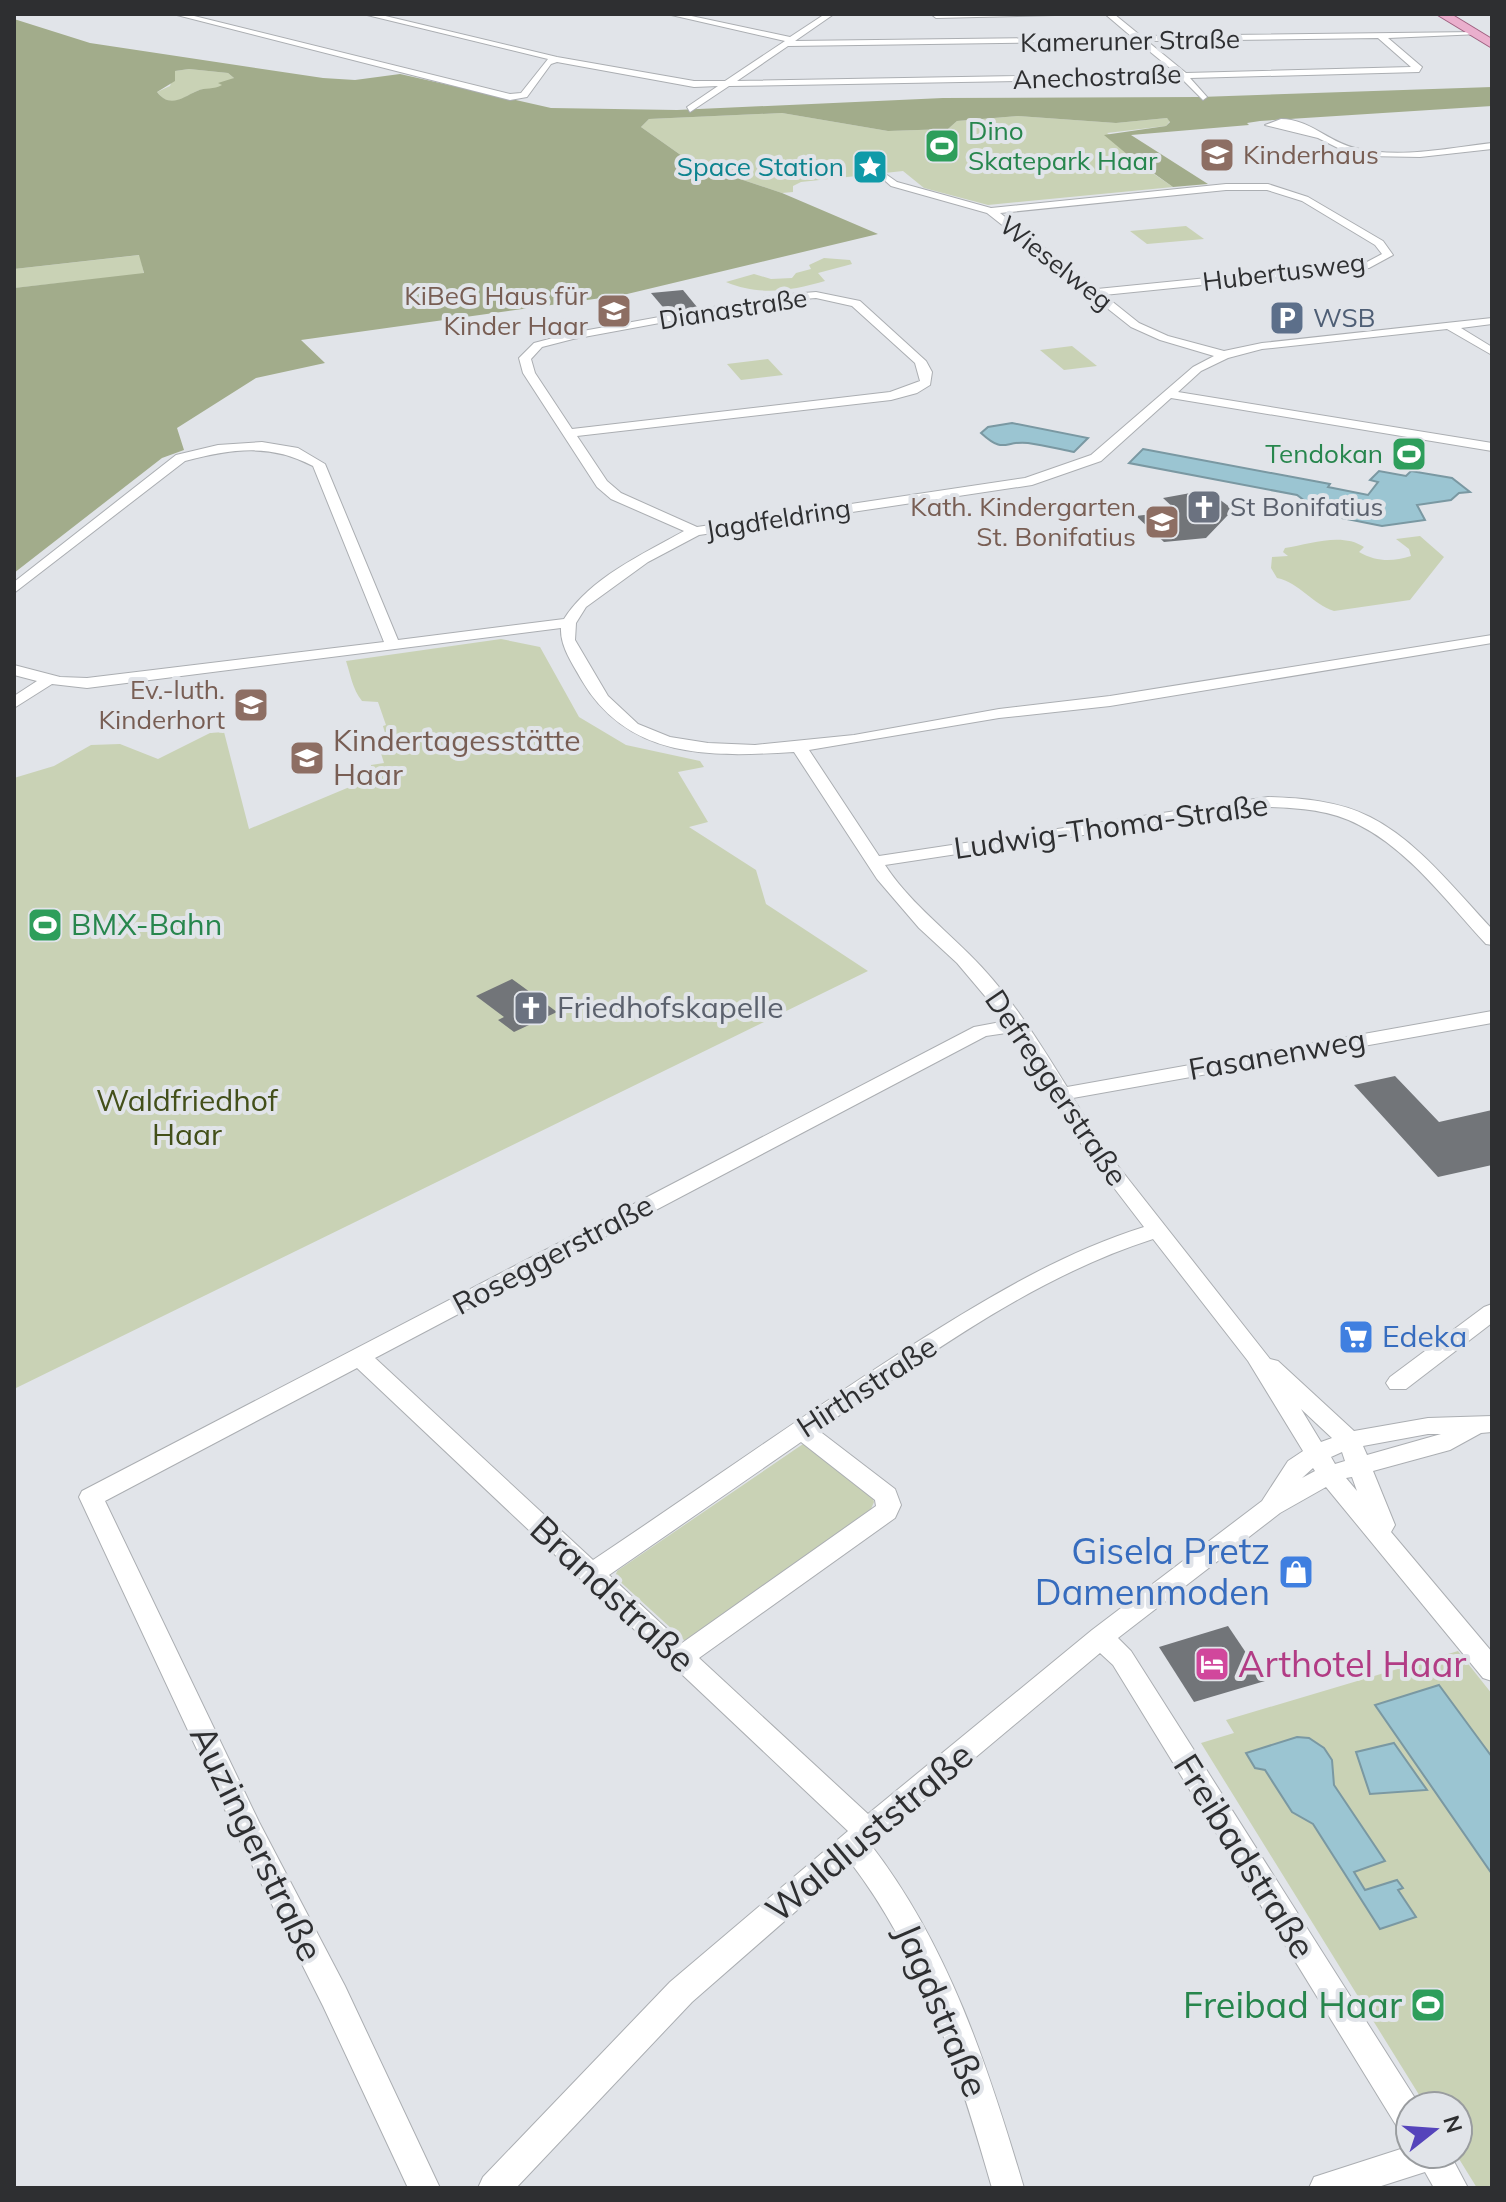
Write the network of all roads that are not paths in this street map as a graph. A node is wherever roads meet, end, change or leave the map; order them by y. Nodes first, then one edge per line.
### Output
1 (177, 14) edge
2 (371, 14) edge
3 (671, 14) edge
4 (830, 14) edge
5 (935, 14) edge
6 (1089, 14) edge
7 (1109, 14) edge
8 (1442, 14) edge
9 (1458, 14) edge
10 (1476, 34) junction
11 (1492, 34) edge
12 (1381, 36) junction
13 (1140, 41) junction
14 (788, 42) junction
15 (1492, 44) edge
16 (557, 59) junction
17 (1182, 74) junction
18 (726, 84) junction
19 (1203, 97) dead end
20 (690, 109) dead end
21 (1322, 136) dead end
22 (1492, 146) edge
23 (887, 178) dead end
24 (991, 211) junction
25 (1094, 293) junction
26 (1492, 321) edge
27 (1450, 326) junction
28 (1492, 352) edge
29 (1224, 355) junction
30 (1170, 394) junction
31 (570, 433) junction
32 (1492, 447) edge
33 (695, 531) junction
34 (14, 589) edge
35 (569, 623) junction
36 (1492, 639) edge
37 (392, 643) junction
38 (14, 670) edge
39 (48, 680) junction
40 (14, 703) edge
41 (798, 746) junction
42 (873, 862) junction
43 (1492, 940) edge
44 (1492, 1017) edge
45 (1019, 1025) junction
46 (1063, 1094) junction
47 (1157, 1230) junction
48 (1492, 1312) edge
49 (1256, 1355) junction
50 (359, 1357) junction
51 (1398, 1383) dead end
52 (1483, 1425) edge
53 (801, 1430) junction
54 (1339, 1457) junction
55 (91, 1497) joint
56 (592, 1573) junction
57 (1101, 1637) junction
58 (680, 1658) junction
59 (1492, 1671) edge
60 (860, 1837) junction
61 (1394, 2093) edge
62 (1394, 2167) edge
63 (1441, 2170) edge
64 (424, 2188) edge
65 (494, 2188) edge
66 (1008, 2188) edge
67 (1325, 2188) edge
68 (1452, 2188) edge

1 - 16 street
2 - 16 street, Anechostraße
3 - 14 street, Kameruner Straße
4 - 14 street
5 - 6 street
7 - 13 street
8 - 10 main road
9 - 11 main road
10 - 12 street, Kameruner Straße
10 - 15 main road
12 - 13 street, Kameruner Straße
12 - 17 street, Anechostraße
13 - 14 street, Kameruner Straße
13 - 17 street
14 - 18 street
16 - 18 street, Anechostraße
17 - 18 street, Anechostraße
17 - 19 street
18 - 20 street
21 - 22 street
23 - 24 street, Wieselweg
24 - 25 street, Wieselweg
24 - 25 street, Hubertusweg
25 - 29 street, Wieselweg
26 - 27 street, Jagdfeldring
27 - 28 street
27 - 29 street, Jagdfeldring
29 - 30 street, Jagdfeldring
30 - 32 street
30 - 33 street, Jagdfeldring
31 - 31 street, Dianastraße
31 - 33 street, Dianastraße
33 - 35 street, Jagdfeldring
34 - 37 street
35 - 37 street
35 - 41 street
36 - 41 street
37 - 39 street
38 - 39 street
39 - 40 street
41 - 42 street, Defreggerstraße
42 - 43 street, Ludwig-Thoma-Straße
42 - 45 street, Defreggerstraße
44 - 46 street, Fasanenweg
45 - 46 street, Defreggerstraße
45 - 50 street, Roseggerstraße
46 - 47 street, Defreggerstraße
47 - 49 street, Defreggerstraße
47 - 53 street, Hirthstraße
48 - 51 street
49 - 54 street, Defreggerstraße
49 - 54 street, Defreggerstraße
50 - 55 street, Roseggerstraße
50 - 56 street, Brandstraße
52 - 54 street, Waldluststraße
53 - 56 street, Hirthstraße
53 - 58 street
54 - 57 street, Waldluststraße
54 - 59 street
55 - 64 street, Auzingerstraße
56 - 58 street, Brandstraße
57 - 60 street, Waldluststraße
57 - 61 street, Freibadstraße
58 - 60 street, Brandstraße
60 - 65 street, Waldluststraße
60 - 66 street, Jagdstraße
62 - 67 street
63 - 68 street

